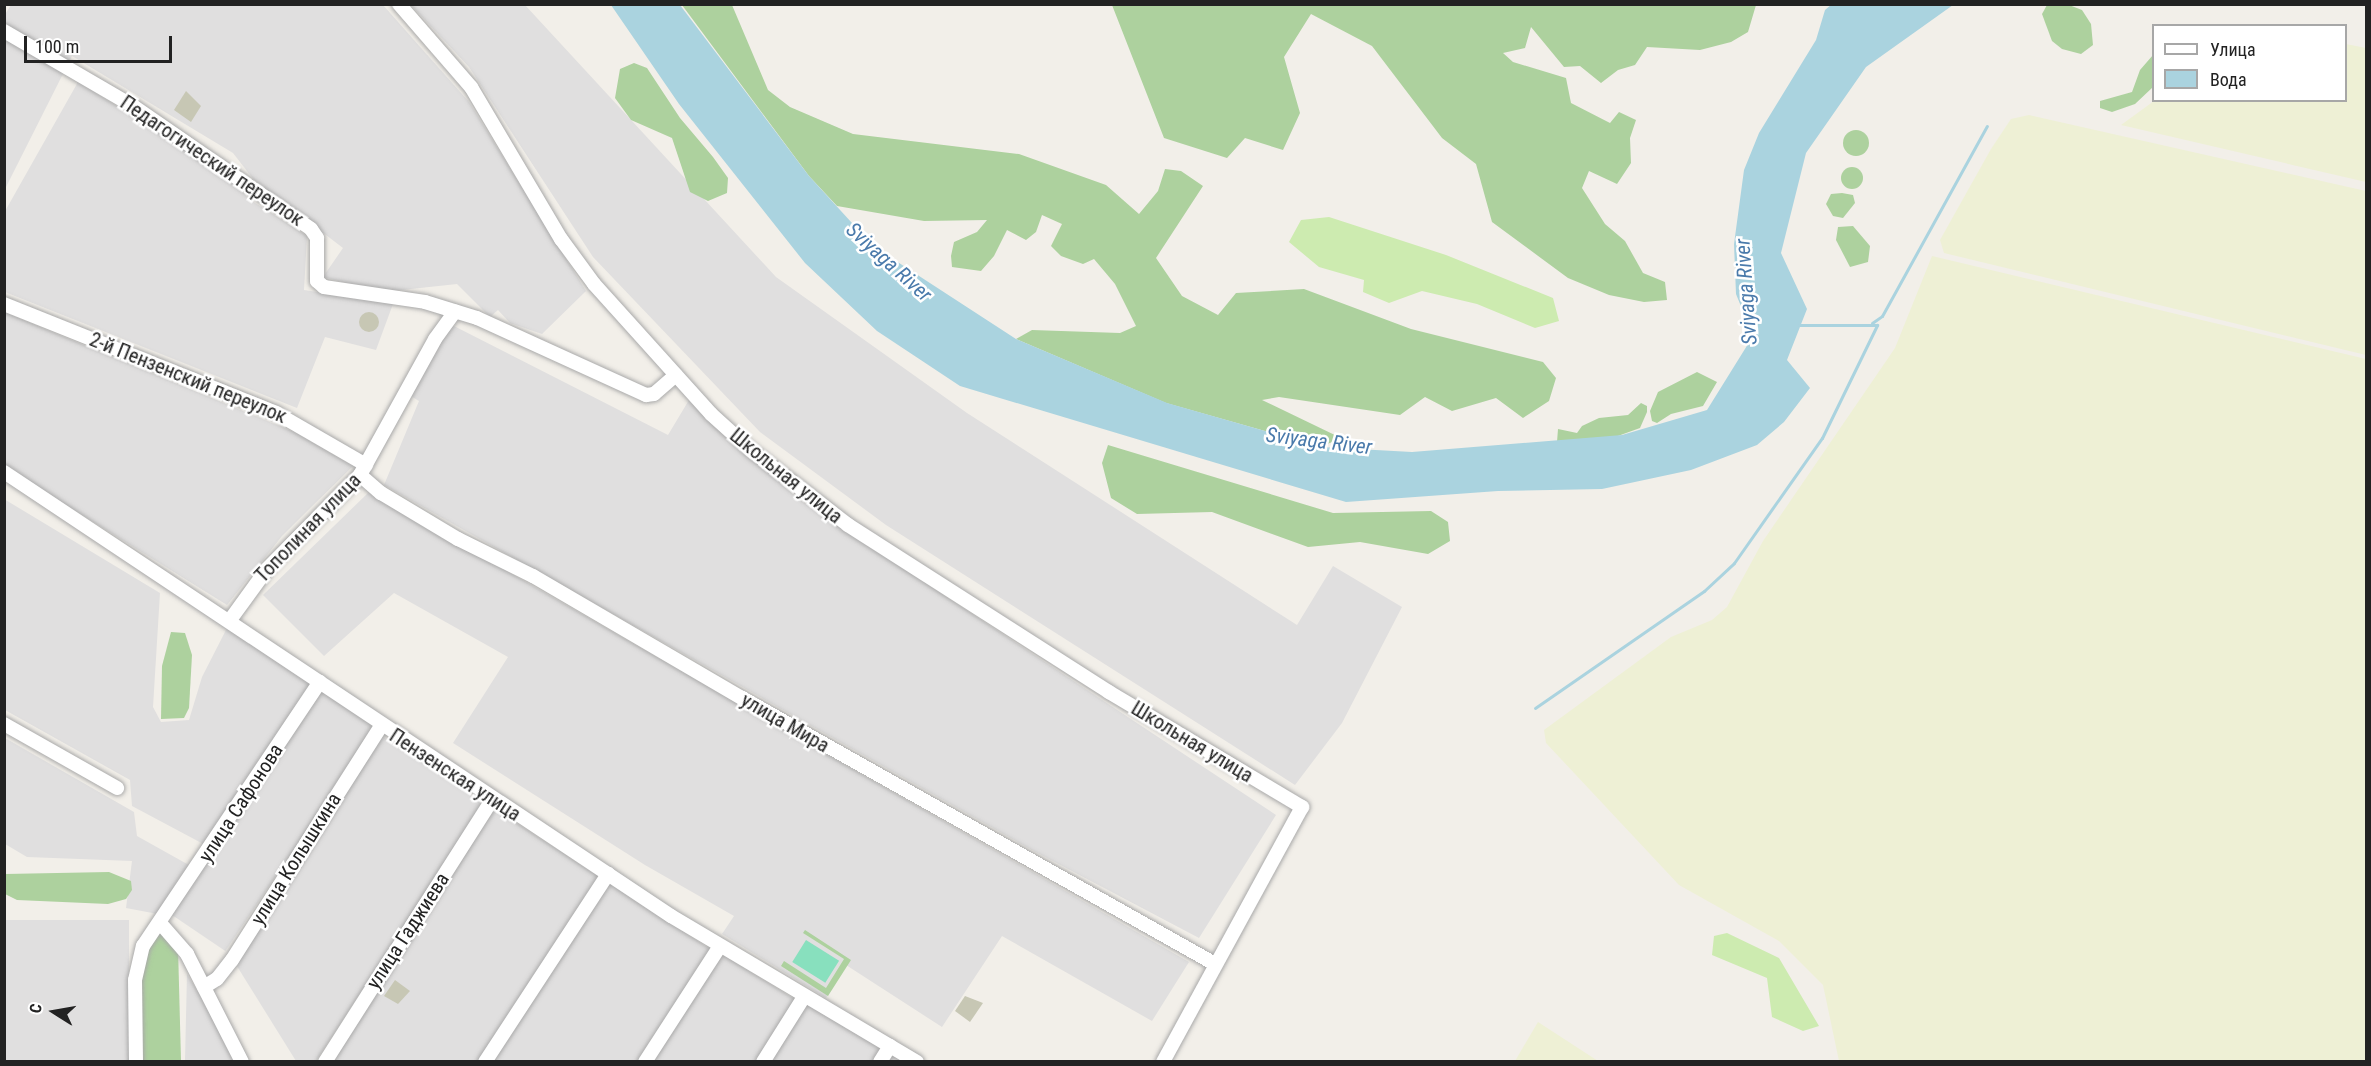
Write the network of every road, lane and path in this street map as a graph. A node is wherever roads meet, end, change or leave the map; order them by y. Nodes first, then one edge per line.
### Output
1 (399, 4) edge
2 (4, 31) edge
3 (4, 304) edge
4 (455, 311) junction
5 (676, 375) junction
6 (363, 470) junction
7 (4, 472) edge
8 (230, 620) junction
9 (320, 682) junction
10 (4, 724) edge
11 (381, 726) junction
12 (117, 788) dead end
13 (492, 800) junction
14 (608, 874) junction
15 (161, 924) junction
16 (720, 946) junction
17 (1215, 964) junction
18 (204, 987) junction
19 (804, 997) junction
20 (890, 1046) junction
21 (136, 1062) edge
22 (242, 1062) edge
23 (325, 1062) edge
24 (485, 1062) edge
25 (645, 1062) edge
26 (763, 1062) edge
27 (880, 1062) edge
28 (917, 1062) edge
29 (1164, 1062) edge

1 - 5 street, Школьная улица
2 - 4 street, Педагогический переулок
3 - 6 street, 2-й Пензенский переулок
4 - 5 street, Педагогический переулок
4 - 6 street, Тополиная улица
5 - 17 street, Школьная улица
6 - 8 street, Тополиная улица
6 - 17 street, улица Мира
7 - 8 street, Пензенская улица
8 - 9 street, Пензенская улица
9 - 11 street, Пензенская улица
9 - 15 street, улица Сафонова
10 - 12 street
11 - 13 street, Пензенская улица
11 - 18 street, улица Колышкина
13 - 14 street, Пензенская улица
13 - 23 street, улица Гаджиева
14 - 16 street, Пензенская улица
14 - 24 street
15 - 18 street
15 - 21 street, улица Сафонова
16 - 19 street, Пензенская улица
16 - 25 street
17 - 29 street
18 - 22 street
19 - 20 street, Пензенская улица
19 - 26 street
20 - 27 street
20 - 28 street, Пензенская улица

